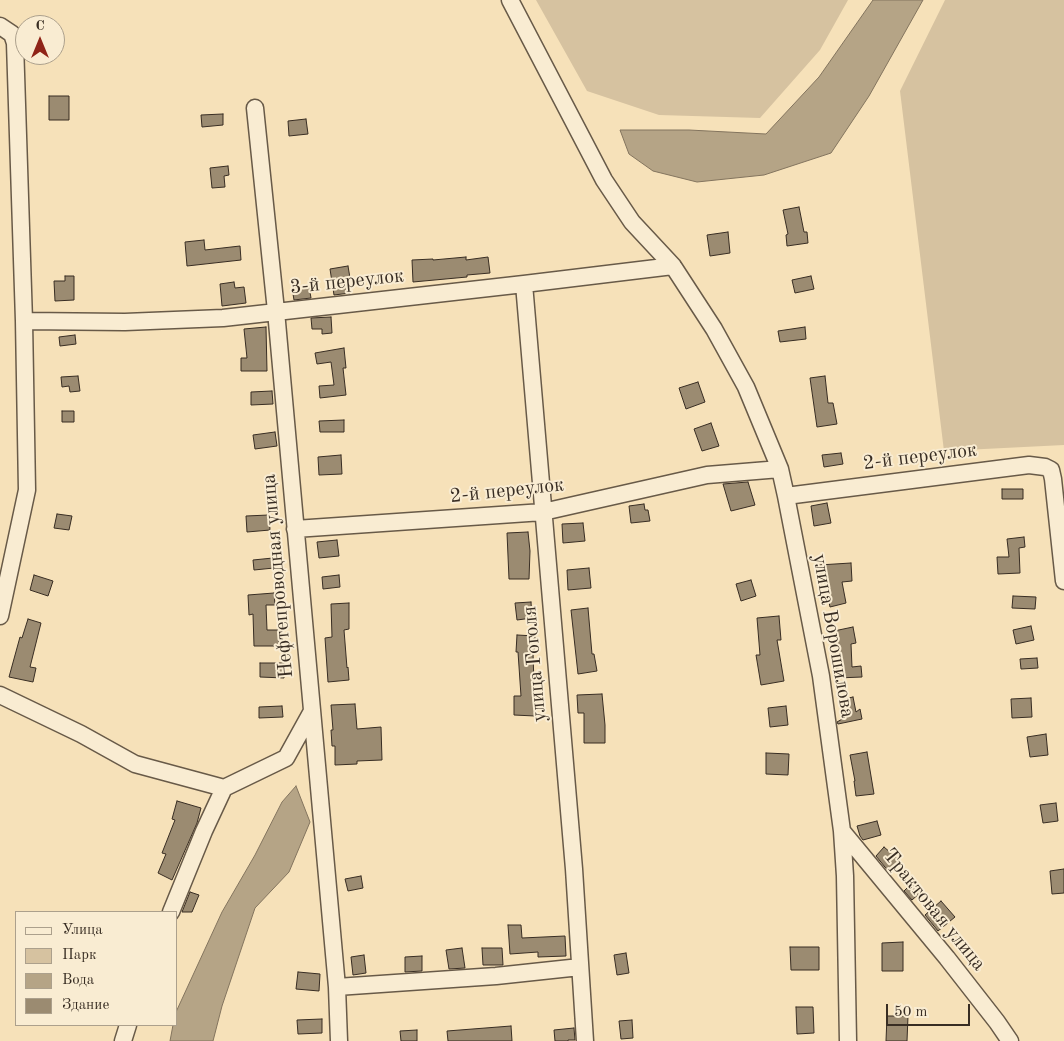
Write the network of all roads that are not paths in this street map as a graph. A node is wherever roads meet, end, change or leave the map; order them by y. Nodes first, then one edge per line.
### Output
1 (510, 0) edge
2 (0, 26) edge
3 (255, 108) dead end
4 (673, 266) junction
5 (524, 284) junction
6 (276, 311) junction
7 (24, 322) junction
8 (780, 469) junction
9 (786, 496) junction
10 (543, 512) junction
11 (295, 530) junction
12 (1064, 580) edge
13 (0, 616) edge
14 (0, 695) edge
15 (312, 711) junction
16 (224, 788) junction
17 (842, 831) junction
18 (171, 911) edge
19 (580, 967) junction
20 (337, 987) junction
21 (128, 1026) edge
22 (123, 1041) edge
23 (339, 1041) edge
24 (585, 1041) edge
25 (848, 1041) edge
26 (1010, 1041) edge

1 - 4 street, улица Ворошилова
2 - 7 street
3 - 6 street, Нефтепроводная улица
4 - 5 street, 3-й переулок
4 - 8 street, улица Ворошилова
5 - 6 street, 3-й переулок
5 - 10 street, улица Гоголя
6 - 7 street, 3-й переулок
6 - 11 street, Нефтепроводная улица
7 - 13 street
8 - 9 street, улица Ворошилова
8 - 10 street, 2-й переулок
9 - 12 street, 2-й переулок
9 - 17 street, улица Ворошилова
10 - 11 street, 2-й переулок
10 - 19 street, улица Гоголя
11 - 15 street, Нефтепроводная улица
14 - 16 street
15 - 16 street
15 - 20 street, Нефтепроводная улица
16 - 18 street
17 - 25 street, улица Ворошилова
17 - 26 street, Трактовая улица
19 - 20 street
19 - 24 street, улица Гоголя
20 - 23 street, Нефтепроводная улица
21 - 22 street

